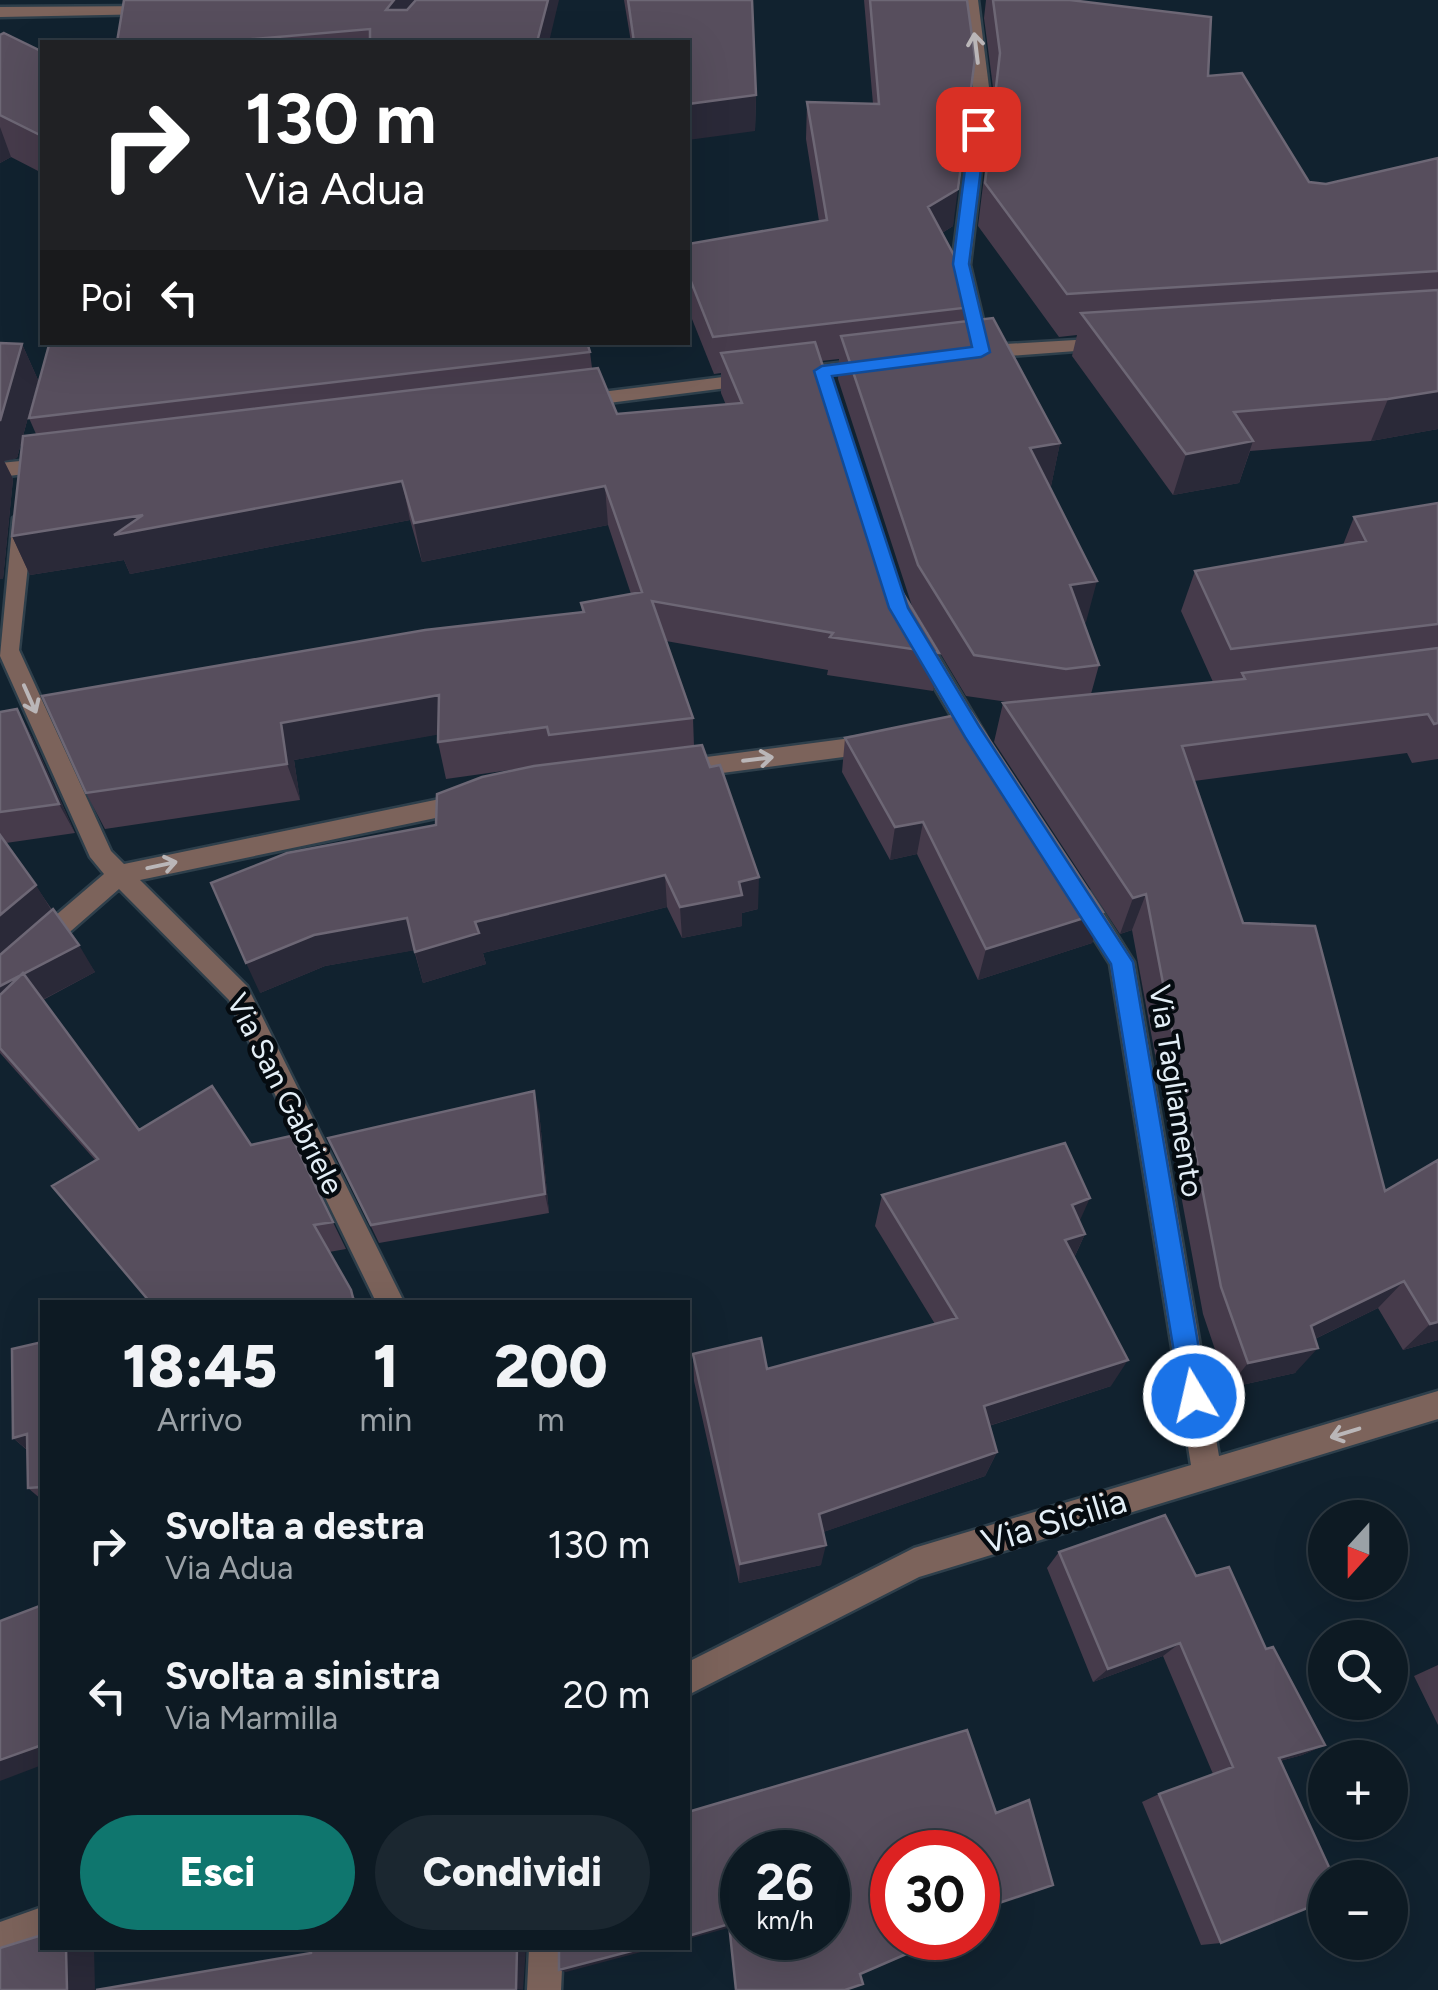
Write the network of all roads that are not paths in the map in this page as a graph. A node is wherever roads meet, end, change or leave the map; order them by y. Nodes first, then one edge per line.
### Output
1 (970, 0) edge
2 (166, 8) edge
3 (0, 12) edge
4 (1133, 342) edge
5 (897, 362) edge
6 (822, 371) junction
7 (832, 400) edge
8 (564, 402) edge
9 (30, 459) junction
10 (68, 463) edge
11 (0, 470) edge
12 (908, 624) edge
13 (4, 653) edge
14 (893, 742) edge
15 (995, 768) edge
16 (656, 772) edge
17 (500, 795) edge
18 (120, 874) junction
19 (1069, 881) edge
20 (0, 978) edge
21 (389, 1300) edge
22 (1438, 1405) edge
23 (1208, 1475) junction
24 (690, 1678) edge
25 (40, 1925) edge
26 (0, 1939) edge
27 (546, 1950) edge
28 (544, 1990) edge

4 -> 1 street
2 - 3 street
5 - 6 street
6 - 7 street
6 - 8 street
9 - 10 street
9 - 11 street
9 - 13 street, Via San Gabriele
12 - 15 street
13 -> 18 street, Via San Gabriele
16 -> 14 street
18 -> 17 street
18 - 20 street
18 - 21 street, Via San Gabriele
19 - 23 street, Via Tagliamento
22 -> 23 street, Via Sicilia
23 - 24 street, Via Sicilia
25 - 26 street
27 - 28 street

